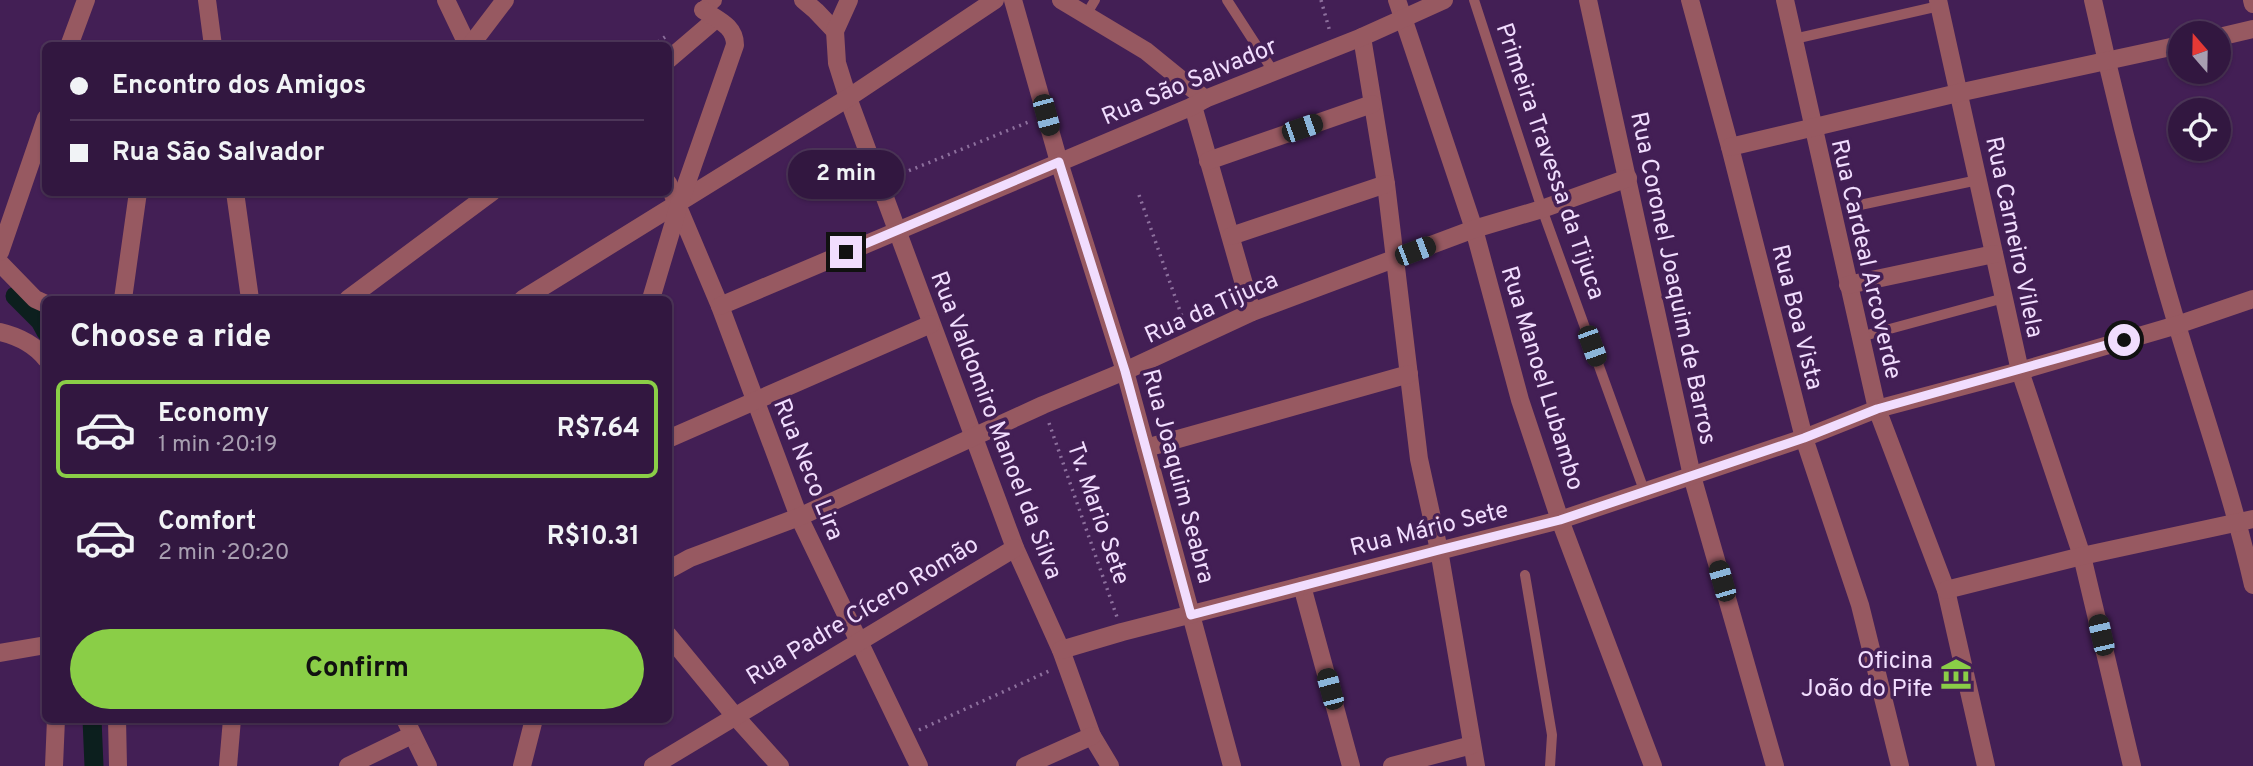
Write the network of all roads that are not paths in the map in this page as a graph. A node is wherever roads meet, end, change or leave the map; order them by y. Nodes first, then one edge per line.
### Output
1 (86, 0) edge
2 (446, 0) edge
3 (505, 0) edge
4 (803, 0) edge
5 (849, 0) edge
6 (995, 0) edge
7 (1013, 0) edge
8 (1062, 0) edge
9 (1227, 0) edge
10 (1397, 0) edge
11 (1444, 0) edge
12 (1474, 0) edge
13 (1588, 0) edge
14 (1690, 0) edge
15 (1785, 0) edge
16 (2093, 0) edge
17 (212, 2) edge
18 (1938, 3) edge
19 (1090, 7) edge
20 (711, 10) edge
21 (1403, 18) junction
22 (2253, 29) edge
23 (835, 31) junction
24 (2231, 34) edge
25 (1363, 37) junction
26 (1794, 39) junction
27 (70, 42) edge
28 (213, 42) edge
29 (467, 42) edge
30 (472, 42) edge
31 (2168, 48) edge
32 (672, 55) edge
33 (2106, 61) junction
34 (1273, 71) junction
35 (1958, 93) junction
36 (848, 98) junction
37 (1199, 102) junction
38 (1372, 104) junction
39 (1812, 127) junction
40 (42, 142) edge
41 (1730, 147) junction
42 (39, 160) edge
43 (1059, 162) junction
44 (1208, 162) junction
45 (1628, 178) junction
46 (1978, 180) junction
47 (1386, 184) junction
48 (672, 191) edge
49 (137, 196) edge
50 (235, 196) edge
51 (487, 196) edge
52 (679, 205) junction
53 (1860, 205) dead end
54 (1542, 209) junction
55 (1474, 229) junction
56 (897, 231) junction
57 (1231, 236) junction
58 (0, 252) edge
59 (1994, 254) junction
60 (1395, 259) junction
61 (0, 263) edge
62 (1848, 285) junction
63 (542, 293) edge
64 (123, 296) edge
65 (250, 296) edge
66 (352, 296) edge
67 (652, 296) edge
68 (2004, 298) junction
69 (2253, 299) edge
70 (42, 302) edge
71 (720, 306) junction
72 (1252, 312) junction
73 (931, 324) junction
74 (2177, 324) junction
75 (0, 332) edge
76 (1860, 337) junction
77 (42, 354) edge
78 (1125, 371) junction
79 (2020, 371) junction
80 (1409, 374) junction
81 (754, 400) junction
82 (1877, 409) junction
83 (672, 437) edge
84 (974, 438) junction
85 (1804, 438) junction
86 (1146, 448) junction
87 (1692, 476) junction
88 (1645, 493) junction
89 (799, 517) junction
90 (1560, 520) junction
91 (2246, 521) edge
92 (1015, 548) junction
93 (1439, 550) junction
94 (2082, 556) junction
95 (672, 568) edge
96 (1525, 575) dead end
97 (2253, 585) edge
98 (1302, 586) junction
99 (1946, 590) junction
100 (1191, 615) junction
101 (672, 640) edge
102 (859, 640) junction
103 (42, 646) edge
104 (0, 653) edge
105 (1063, 657) junction
106 (734, 715) junction
107 (56, 723) edge
108 (117, 723) edge
109 (232, 723) edge
110 (533, 723) edge
111 (408, 724) edge
112 (1092, 736) junction
113 (1472, 745) junction
114 (54, 766) edge
115 (118, 766) edge
116 (228, 766) edge
117 (348, 766) edge
118 (428, 766) edge
119 (522, 766) edge
120 (653, 766) edge
121 (780, 766) edge
122 (919, 766) edge
123 (1025, 766) edge
124 (1110, 766) edge
125 (1232, 766) edge
126 (1351, 766) edge
127 (1392, 766) edge
128 (1476, 766) edge
129 (1550, 766) edge
130 (1653, 766) edge
131 (1775, 766) edge
132 (1900, 766) edge
133 (1986, 766) edge
134 (2132, 766) edge

1 - 27 street
2 - 29 street
3 - 30 street
4 - 23 street
5 - 23 street
6 - 36 street
7 - 43 street, Rua Joaquim Seabra
8 - 19 street
9 - 34 lane
10 - 21 street, Rua Manoel Lubambo
11 - 21 street, Rua São Salvador
12 - 54 lane, Primeira Travessa da Tijuca
13 - 45 street, Rua Coronel Joaquim de Barros
14 - 41 street, Rua Boa Vista
15 - 26 street, Rua Cardeal Arcoverde
16 - 33 street
17 - 28 street
18 - 26 lane
18 - 35 street, Rua Carneiro Vilela
19 - 37 street
20 - 32 street
20 - 52 street
21 - 25 street, Rua São Salvador
21 - 55 street, Rua Manoel Lubambo
22 - 24 street
23 - 36 street, Rua Valdomiro Manoel da Silva
25 - 34 street, Rua São Salvador
25 - 38 street
26 - 39 street, Rua Cardeal Arcoverde
31 - 33 street
33 - 35 street
33 - 74 street
34 - 37 street, Rua São Salvador
35 - 39 street
35 - 46 street, Rua Carneiro Vilela
36 - 52 street
36 - 56 street, Rua Valdomiro Manoel da Silva
37 - 43 street, Rua São Salvador
37 - 44 street
38 - 44 street
38 - 47 street
39 - 41 street
39 - 62 street, Rua Cardeal Arcoverde
40 - 42 street
41 - 85 street, Rua Boa Vista
42 - 58 street
43 - 56 street, Rua São Salvador
43 - 78 street, Rua Joaquim Seabra
44 - 57 street
45 - 54 street, Rua da Tijuca
45 - 87 street, Rua Coronel Joaquim de Barros
46 - 53 lane
46 - 59 street, Rua Carneiro Vilela
47 - 57 street
47 - 60 street
48 - 52 street, Rua Neco Lira
49 - 64 street
50 - 65 street
51 - 66 street
52 - 63 street
52 - 67 street
52 - 71 street, Rua Neco Lira
54 - 55 street, Rua da Tijuca
54 - 88 lane, Primeira Travessa da Tijuca
55 - 60 street, Rua da Tijuca
55 - 90 street, Rua Manoel Lubambo
56 - 71 street, Rua São Salvador
56 - 73 street, Rua Valdomiro Manoel da Silva
57 - 72 street
59 - 62 street
59 - 68 street, Rua Carneiro Vilela
60 - 72 street, Rua da Tijuca
60 - 80 street
61 - 70 street
62 - 76 street, Rua Cardeal Arcoverde
68 - 76 lane
68 - 79 street, Rua Carneiro Vilela
69 - 74 street, Rua Mário Sete
71 - 81 street, Rua Neco Lira
72 - 78 street, Rua da Tijuca
73 - 81 street
73 - 84 street, Rua Valdomiro Manoel da Silva
74 - 79 street, Rua Mário Sete
74 - 91 street
75 - 77 street
76 - 82 street, Rua Cardeal Arcoverde
78 - 84 street, Rua da Tijuca
78 - 86 street, Rua Joaquim Seabra
79 - 82 street, Rua Mário Sete
79 - 94 street, Rua Carneiro Vilela
80 - 86 street
80 - 93 street
81 - 83 street
81 - 89 street, Rua Neco Lira
82 - 85 street, Rua Mário Sete
82 - 99 street, Rua Cardeal Arcoverde
84 - 89 street, Rua da Tijuca
84 - 92 street, Rua Valdomiro Manoel da Silva
85 - 87 street, Rua Mário Sete
85 - 132 street, Rua Boa Vista
86 - 100 street, Rua Joaquim Seabra
87 - 88 street, Rua Mário Sete
87 - 131 street, Rua Coronel Joaquim de Barros
88 - 90 street, Rua Mário Sete
89 - 95 street, Rua da Tijuca
89 - 102 street, Rua Neco Lira
90 - 93 street, Rua Mário Sete
90 - 130 street, Rua Manoel Lubambo
91 - 94 street
91 - 97 street
92 - 102 street, Rua Padre Cícero Romão
92 - 105 street, Rua Valdomiro Manoel da Silva
93 - 98 street, Rua Mário Sete
93 - 113 street
94 - 99 street
94 - 134 street, Rua Carneiro Vilela
96 - 129 lane
98 - 100 street, Rua Mário Sete
98 - 126 street
99 - 133 street, Rua Cardeal Arcoverde
100 - 105 street, Rua Mário Sete
100 - 125 street, Rua Joaquim Seabra
101 - 106 street
102 - 106 street, Rua Padre Cícero Romão
102 - 122 street, Rua Neco Lira
103 - 104 street
105 - 112 street, Rua Valdomiro Manoel da Silva
106 - 120 street, Rua Padre Cícero Romão
106 - 121 street
107 - 114 street
108 - 115 street
109 - 116 street
110 - 119 street
111 - 117 street
111 - 118 street
112 - 123 street
112 - 124 street, Rua Valdomiro Manoel da Silva
113 - 127 street
113 - 128 street

